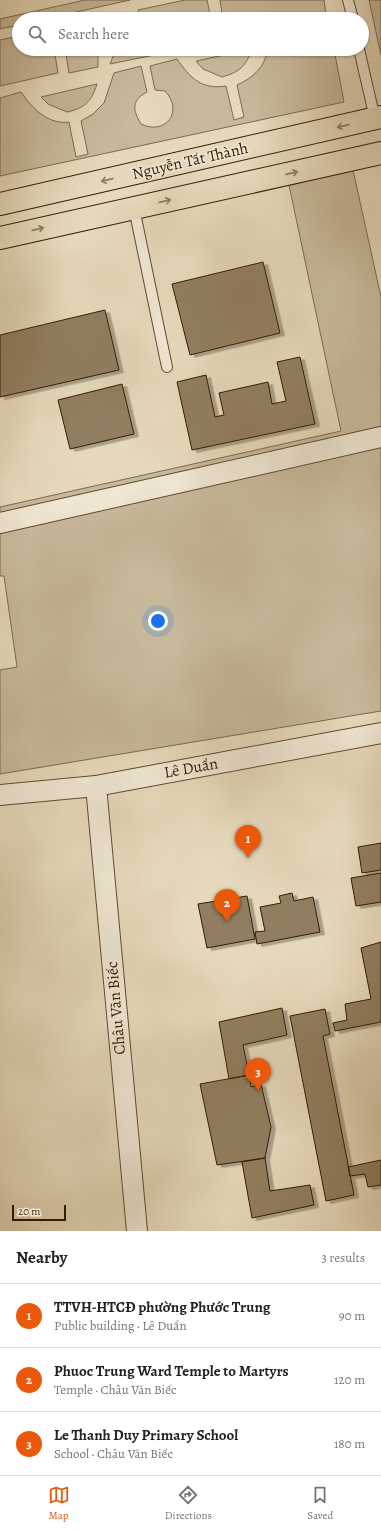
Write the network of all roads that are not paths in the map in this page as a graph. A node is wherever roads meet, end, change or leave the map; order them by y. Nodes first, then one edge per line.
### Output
1 (348, 0) edge
2 (351, 12) edge
3 (361, 56) edge
4 (378, 118) edge
5 (381, 150) edge
6 (381, 153) edge
7 (0, 204) edge
8 (134, 208) junction
9 (0, 238) edge
10 (167, 367) dead end
11 (381, 437) edge
12 (0, 523) edge
13 (381, 734) edge
14 (96, 786) junction
15 (0, 795) edge
16 (137, 1231) edge

1 - 2 lane
3 - 4 lane
4 - 5 main road
4 -> 7 main road, Nguyễn Tất Thành
8 -> 6 main road, Nguyễn Tất Thành
9 -> 8 main road, Nguyễn Tất Thành
8 - 10 lane
11 - 12 street
13 - 14 street, Lê Duẩn
14 - 15 street, Lê Duẩn
14 - 16 street, Châu Văn Biếc

